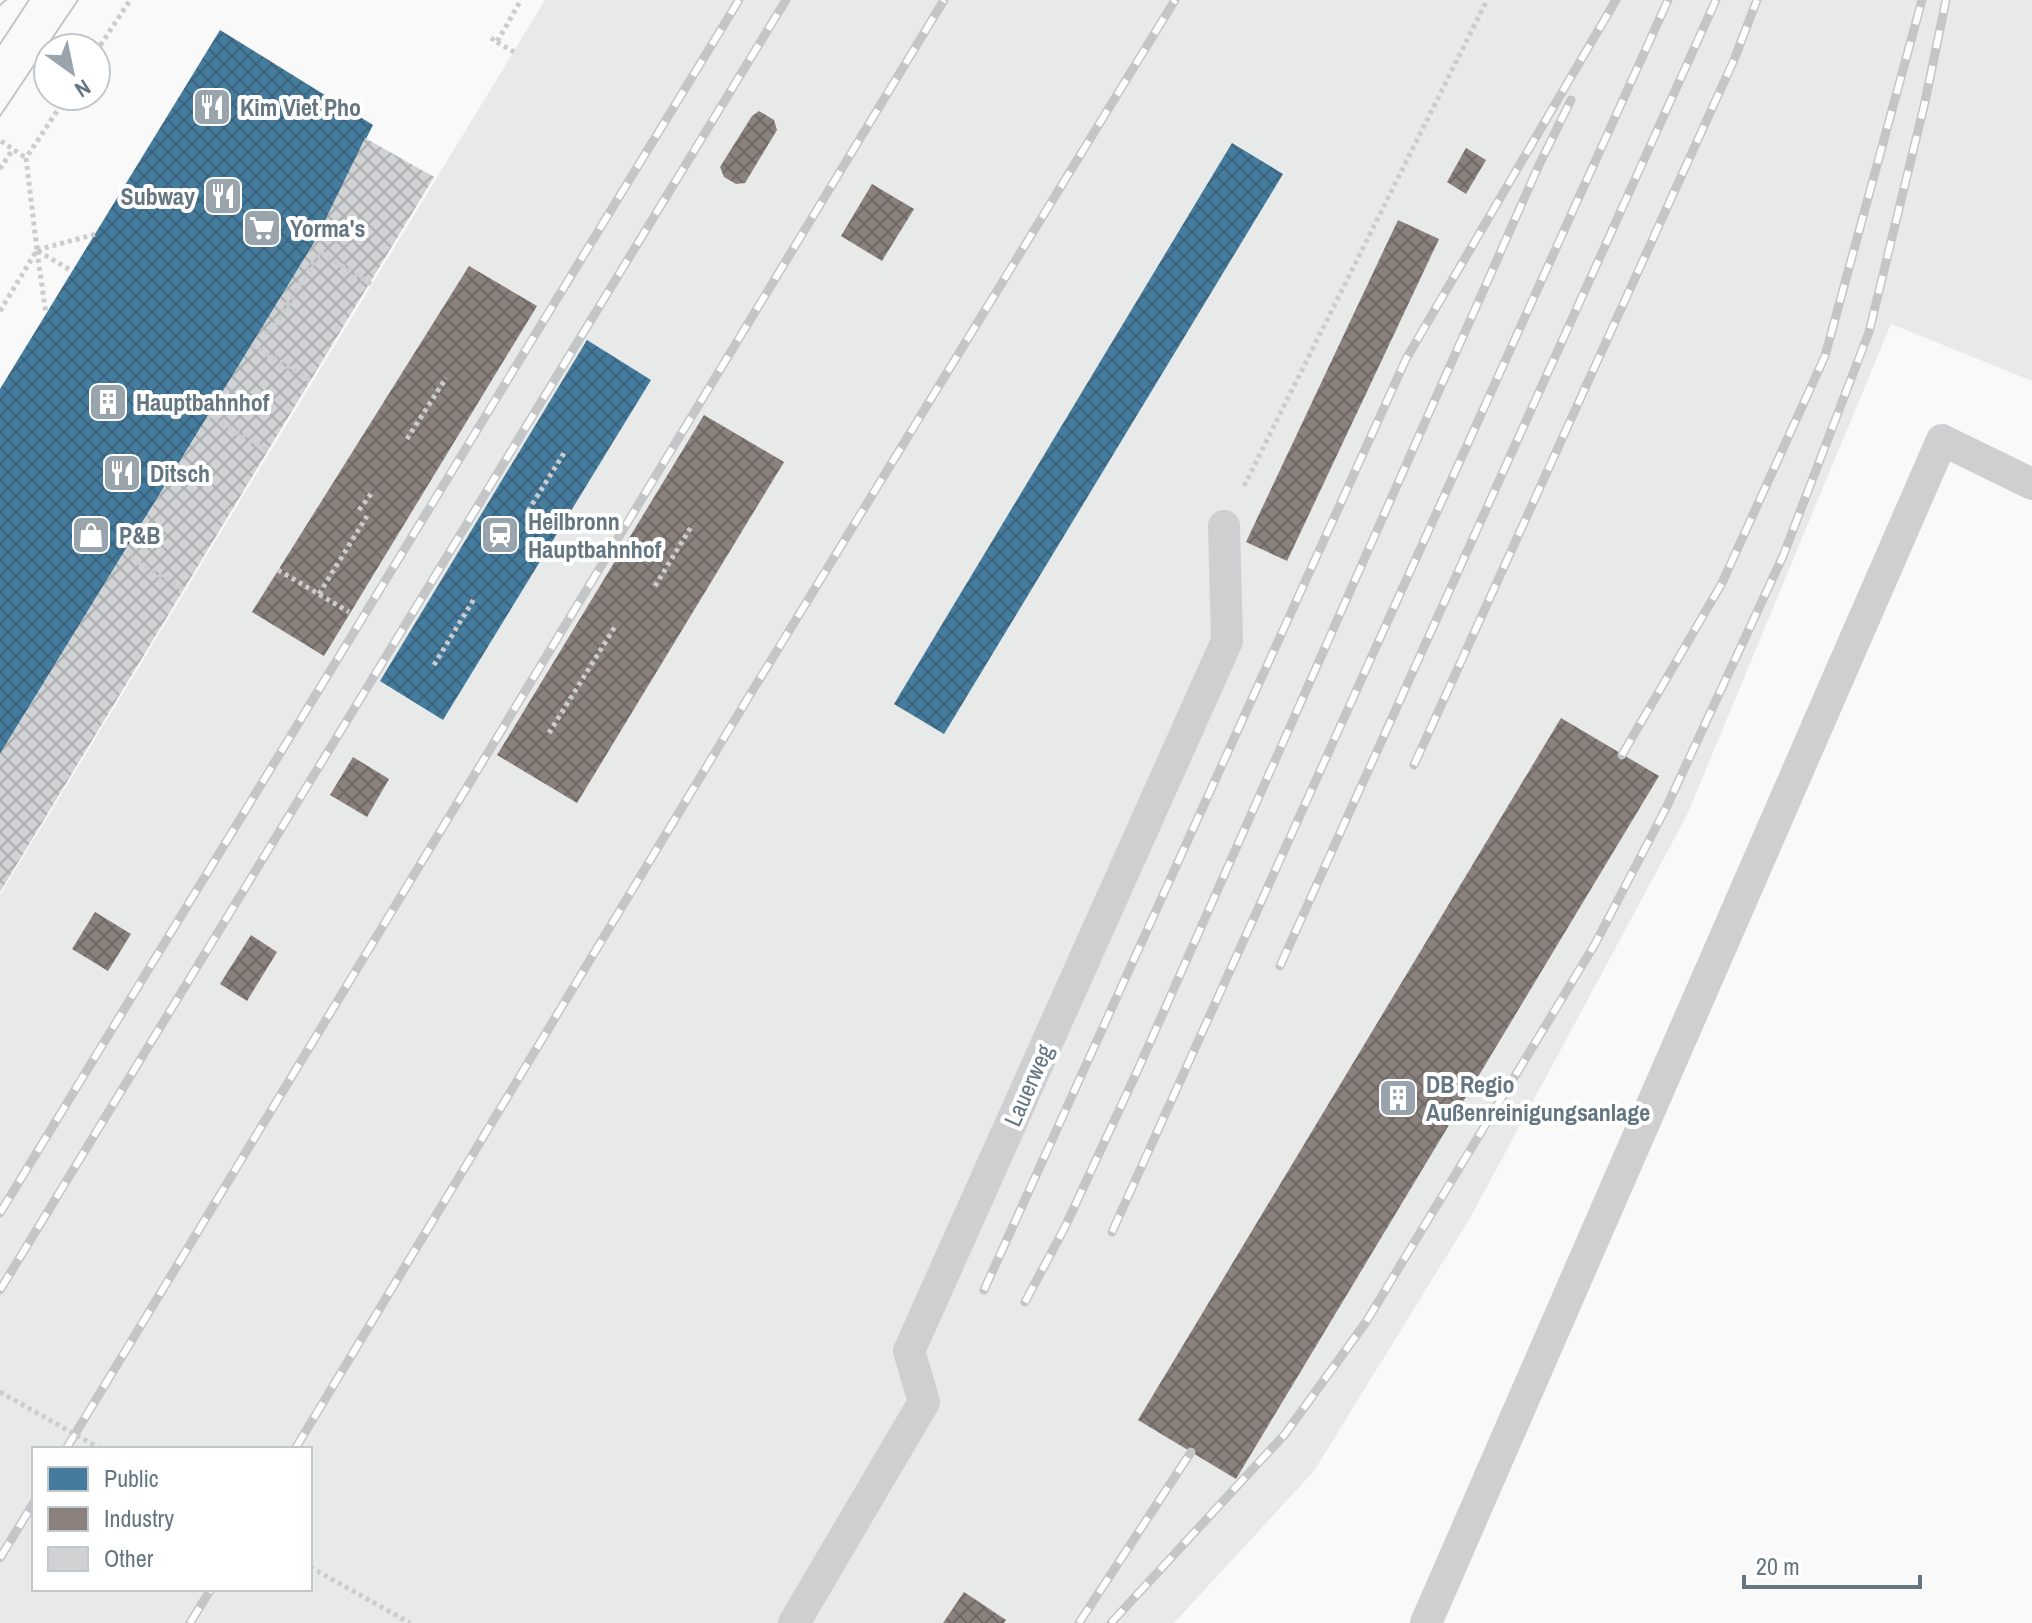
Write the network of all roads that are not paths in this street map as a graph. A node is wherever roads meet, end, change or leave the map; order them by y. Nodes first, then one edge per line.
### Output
1 (2032, 484) edge
2 (1224, 526) road end
3 (794, 1623) edge
4 (1426, 1623) edge

1 - 4 lane
2 - 3 lane, Lauerweg

